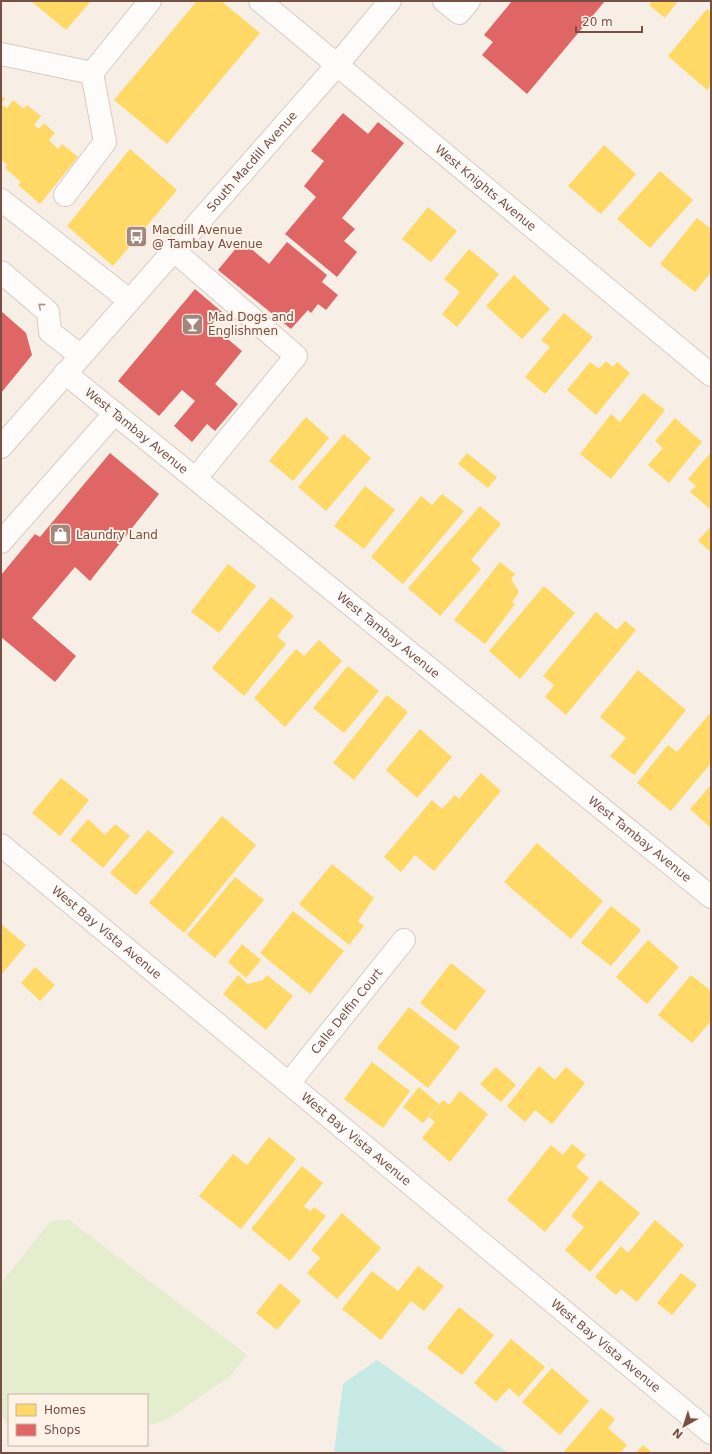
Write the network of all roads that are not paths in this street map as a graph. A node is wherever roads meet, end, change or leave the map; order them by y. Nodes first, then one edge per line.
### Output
1 (150, 1) edge
2 (260, 1) edge
3 (390, 1) edge
4 (444, 1) edge
5 (469, 1) edge
6 (1, 54) edge
7 (337, 65) junction
8 (92, 73) junction
9 (65, 195) dead end
10 (3, 206) edge
11 (173, 250) junction
12 (1, 272) edge
13 (130, 300) junction
14 (80, 356) junction
15 (65, 373) junction
16 (711, 374) edge
17 (115, 413) junction
18 (1, 447) edge
19 (196, 478) junction
20 (1, 542) edge
21 (1, 845) edge
22 (711, 897) edge
23 (404, 940) dead end
24 (289, 1083) junction
25 (711, 1433) edge

1 - 8 street
2 - 7 street, West Knights Avenue
3 - 7 street, South Macdill Avenue
4 - 5 street
6 - 8 street
7 - 11 street, South Macdill Avenue
7 - 16 street, West Knights Avenue
8 - 9 street
10 - 13 street
11 - 13 street, South Macdill Avenue
11 - 19 street
14 -> 12 street
13 - 14 street, South Macdill Avenue
14 - 15 street, South Macdill Avenue
15 - 17 street, West Tambay Avenue
15 - 18 street, South Macdill Avenue
17 - 19 street, West Tambay Avenue
17 - 20 street
19 - 22 street, West Tambay Avenue
21 - 24 street, West Bay Vista Avenue
23 - 24 street, Calle Delfin Court
24 - 25 street, West Bay Vista Avenue

